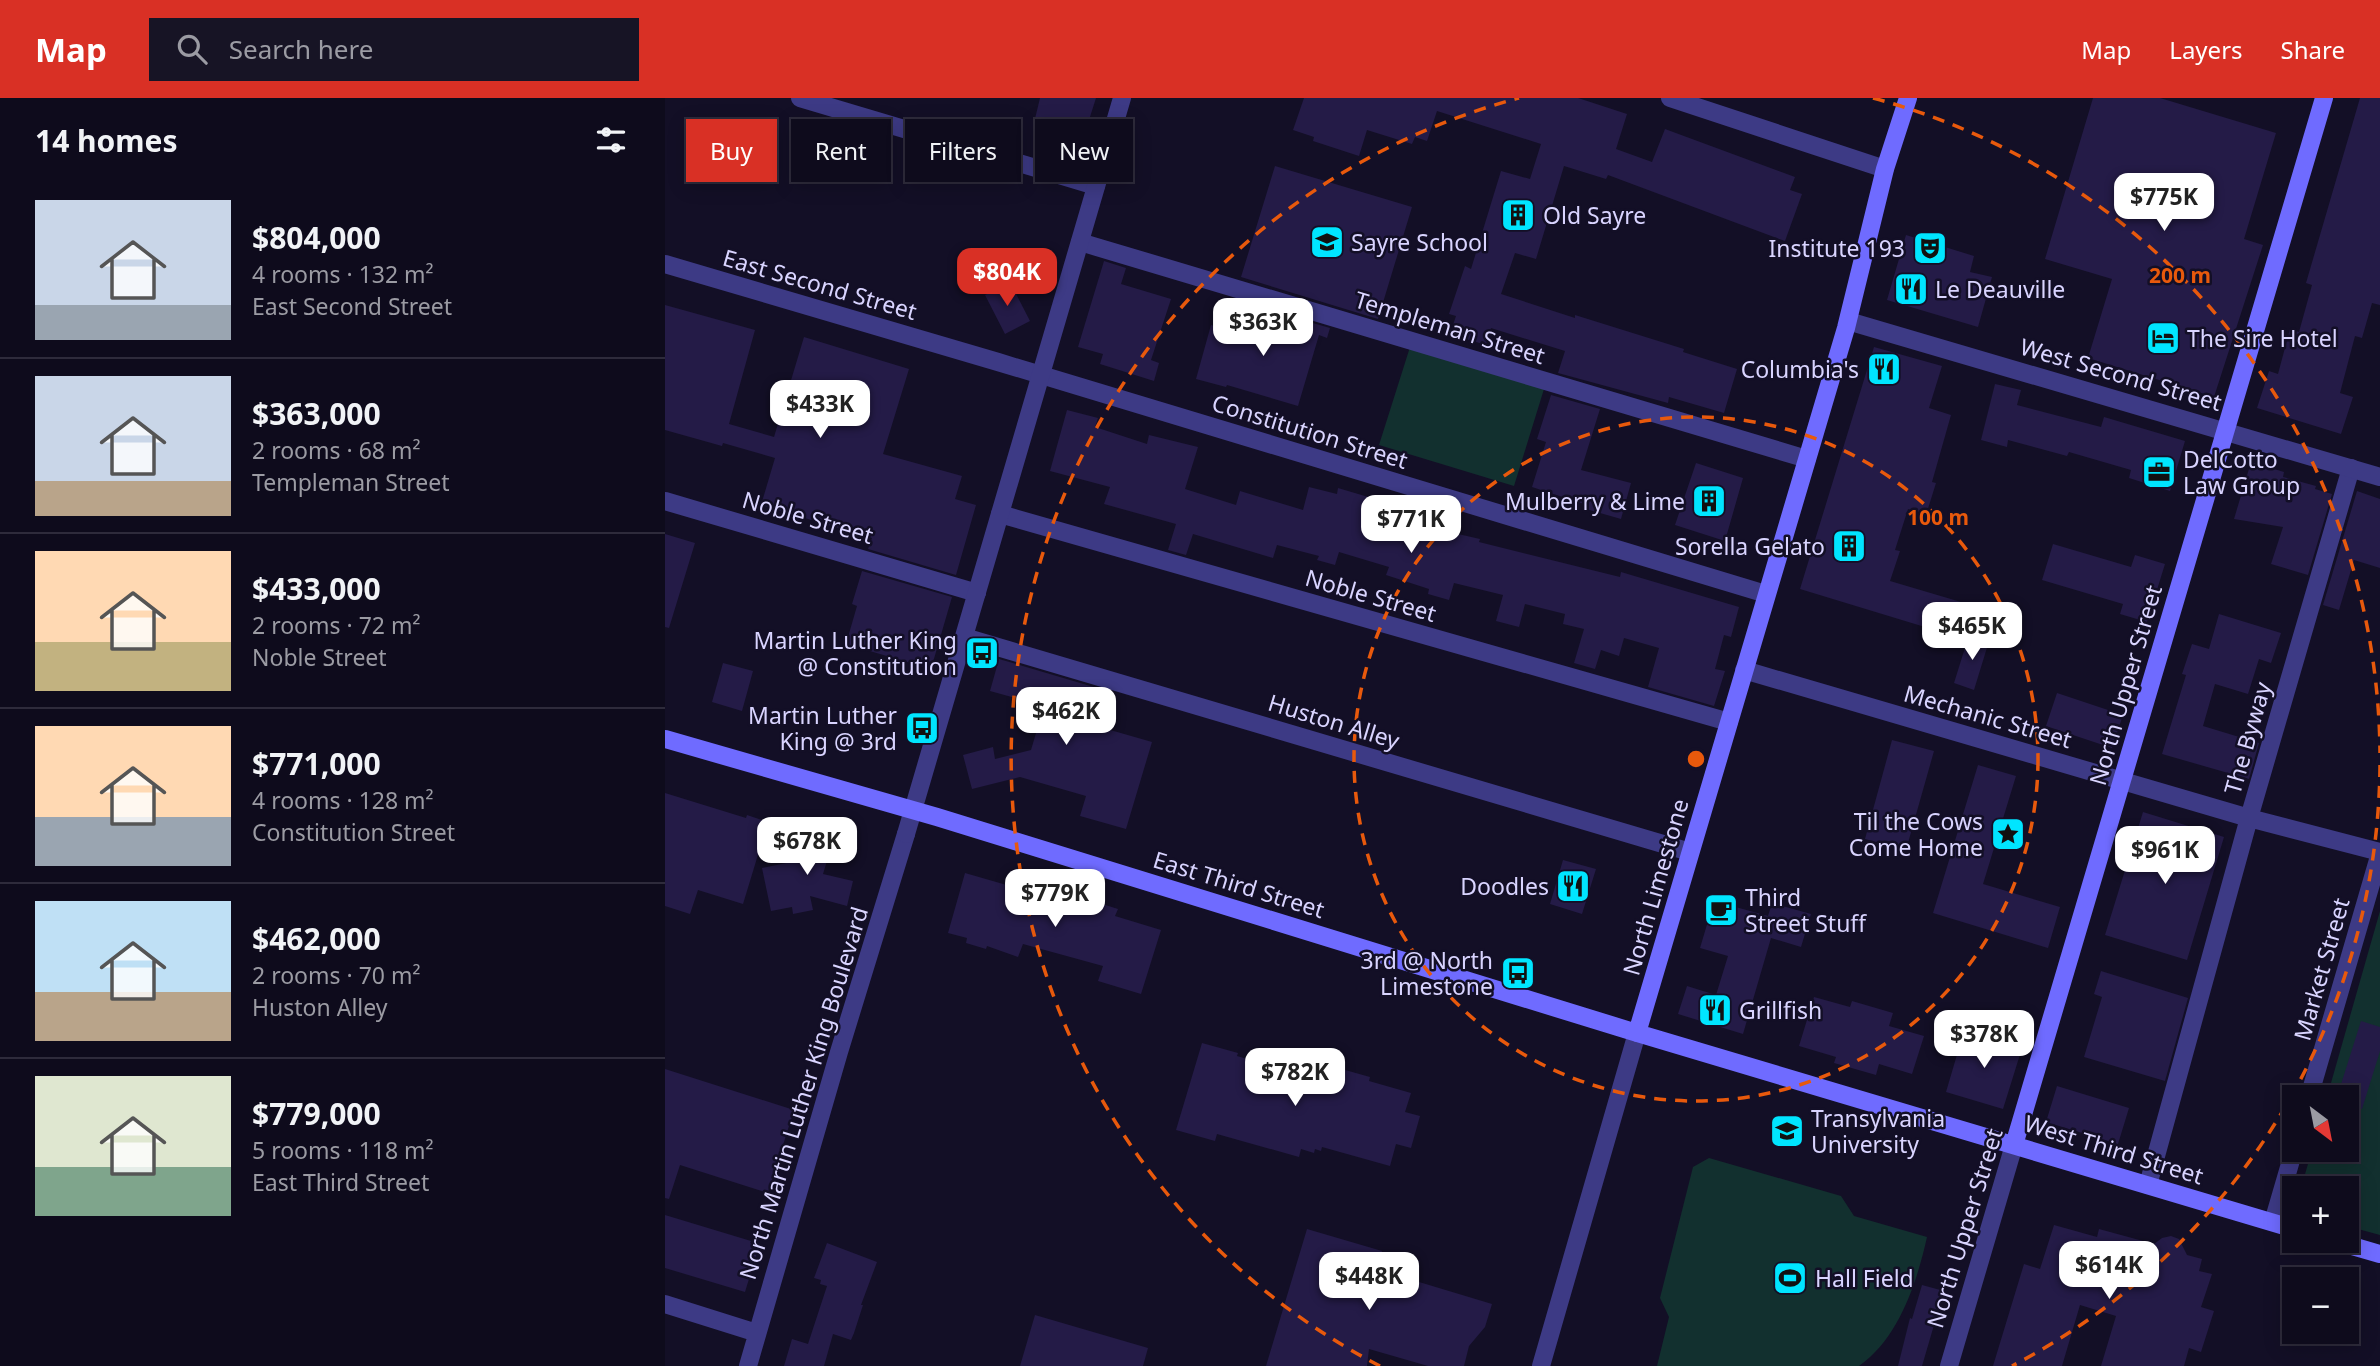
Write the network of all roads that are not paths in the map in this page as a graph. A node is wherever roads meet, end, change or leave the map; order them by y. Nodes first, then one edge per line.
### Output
1 (800, 98) edge
2 (1122, 98) edge
3 (1670, 98) edge
4 (1908, 98) edge
5 (2324, 98) edge
6 (1885, 169) junction
7 (1096, 186) junction
8 (1080, 242) junction
9 (665, 264) edge
10 (1847, 321) junction
11 (1041, 375) junction
12 (2225, 430) junction
13 (1807, 459) junction
14 (2351, 468) junction
15 (2380, 477) edge
16 (665, 501) edge
17 (1000, 514) junction
18 (977, 593) junction
19 (1766, 594) junction
20 (964, 637) junction
21 (1744, 670) junction
22 (1729, 722) junction
23 (665, 739) edge
24 (2122, 780) junction
25 (913, 812) junction
26 (2249, 818) junction
27 (1691, 852) junction
28 (2380, 853) edge
29 (1637, 1033) junction
30 (2312, 1085) edge
31 (2014, 1145) junction
32 (2290, 1162) edge
33 (2148, 1185) junction
34 (2273, 1222) junction
35 (2282, 1225) edge
36 (2359, 1248) edge
37 (2380, 1254) edge
38 (665, 1304) edge
39 (757, 1333) junction
40 (748, 1366) edge
41 (1541, 1366) edge
42 (1949, 1366) edge

1 - 7 street
2 - 7 street, North Martin Luther King Boulevard
3 - 6 street
4 - 6 main road, North Limestone
5 - 12 main road, North Upper Street
6 - 10 main road, North Limestone
7 - 8 street, North Martin Luther King Boulevard
8 - 11 street, North Martin Luther King Boulevard
8 - 13 street, Templeman Street
9 - 11 street, East Second Street
10 - 12 street, West Second Street
10 - 13 main road, North Limestone
11 - 17 street, North Martin Luther King Boulevard
11 - 19 street, Constitution Street
12 - 14 street, West Second Street
12 - 24 main road, North Upper Street
13 - 19 main road, North Limestone
14 - 15 street, West Second Street
14 - 26 street, The Byway
16 - 18 street, Noble Street
17 - 18 street, North Martin Luther King Boulevard
17 - 22 street, Noble Street
18 - 20 street, North Martin Luther King Boulevard
19 - 21 main road, North Limestone
20 - 25 street, North Martin Luther King Boulevard
20 - 27 street, Huston Alley
21 - 22 main road, North Limestone
21 - 24 street, Mechanic Street
22 - 27 main road, North Limestone
23 - 25 main road, East Third Street
24 - 26 street, Mechanic Street
24 - 31 main road, North Upper Street
25 - 29 main road, East Third Street
25 - 39 street, North Martin Luther King Boulevard
26 - 28 street, Mechanic Street
26 - 33 street, The Byway
27 - 29 main road, North Limestone
28 - 30 street, Market Street
29 - 31 main road, West Third Street
29 - 41 street, North Limestone
31 - 33 main road, West Third Street
31 - 42 street, North Upper Street
32 - 34 street
33 - 34 main road, West Third Street
34 - 35 main road, West Third Street
36 - 37 main road
38 - 39 street
39 - 40 street, North Martin Luther King Boulevard

